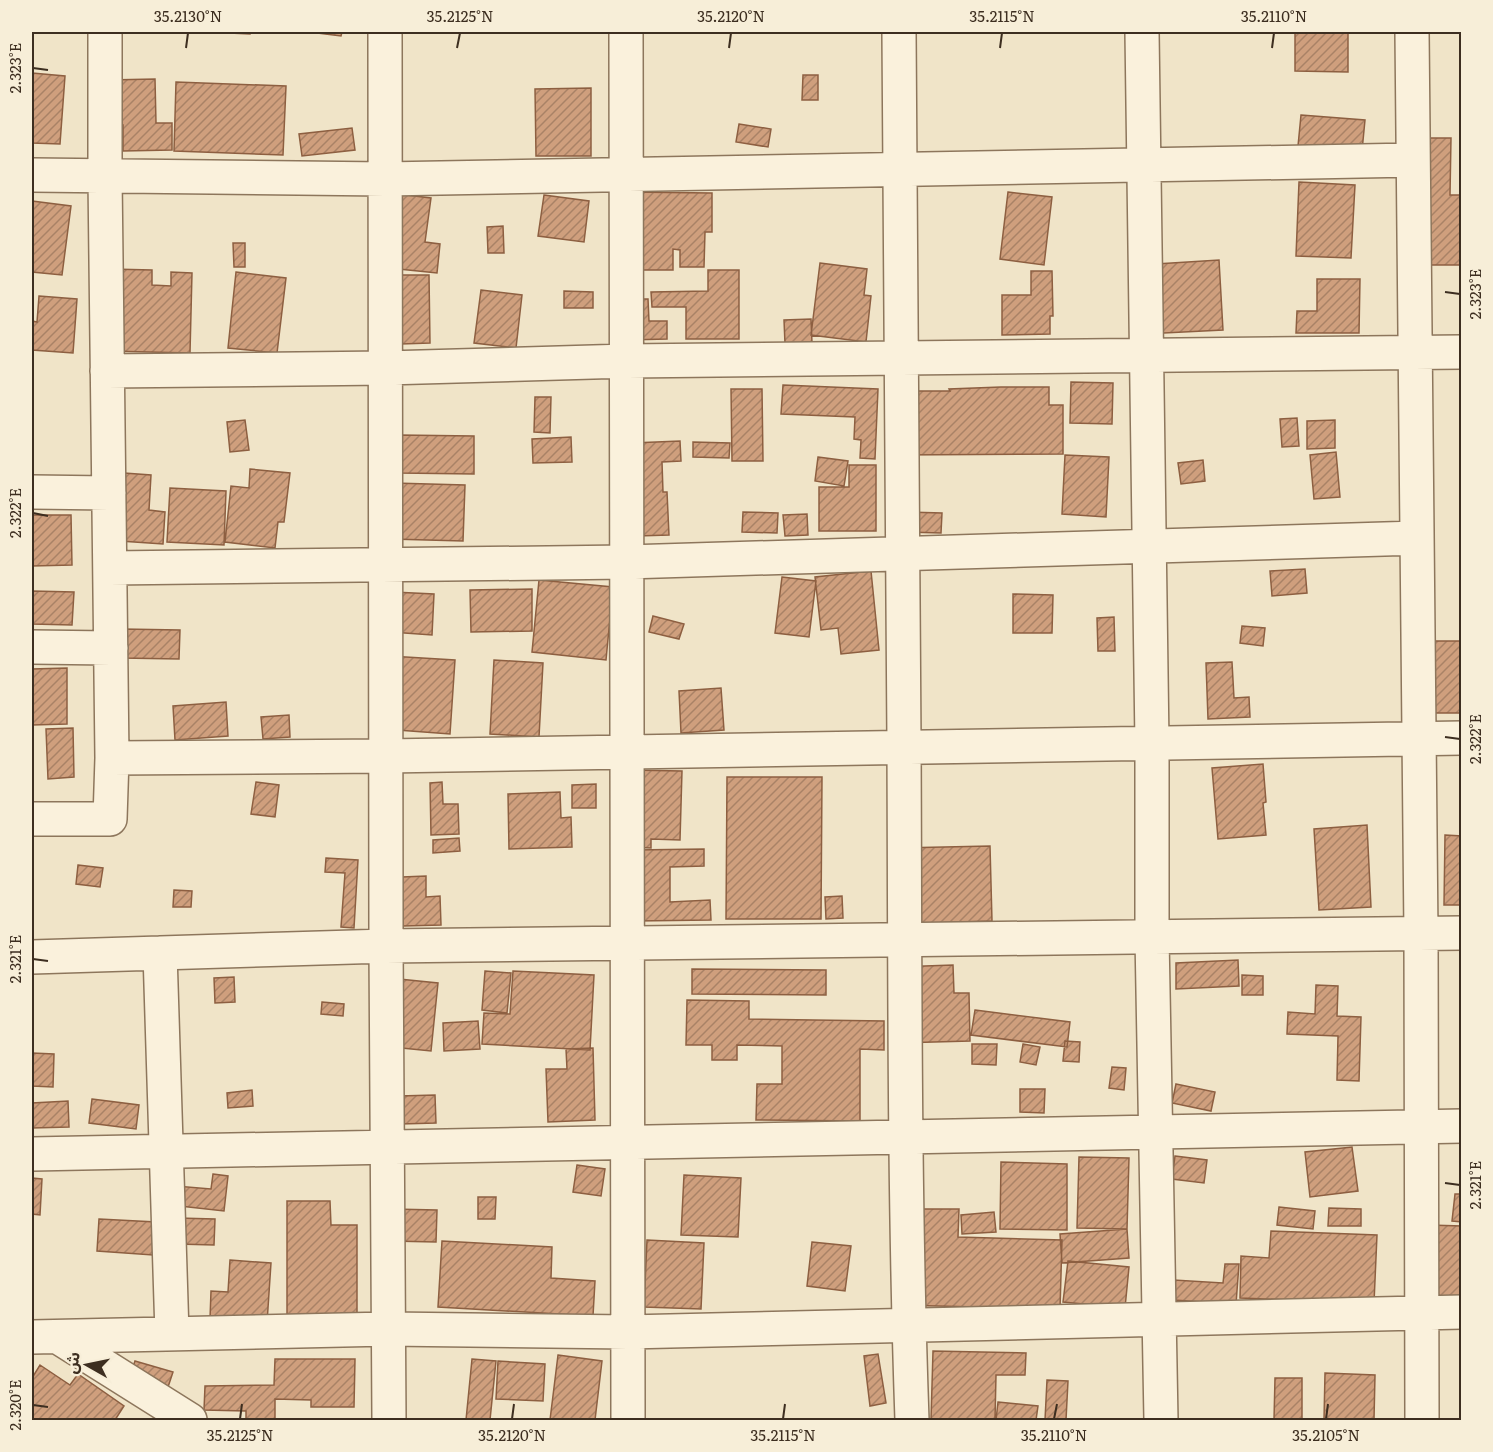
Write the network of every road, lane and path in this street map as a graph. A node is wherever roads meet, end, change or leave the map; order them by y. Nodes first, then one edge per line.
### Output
1 (105, 32) edge
2 (385, 32) edge
3 (626, 32) edge
4 (899, 32) edge
5 (1142, 32) edge
6 (1412, 32) edge
7 (1413, 160) junction
8 (1143, 166) junction
9 (900, 170) junction
10 (32, 175) edge
11 (626, 176) junction
12 (105, 177) junction
13 (385, 179) junction
14 (1415, 352) junction
15 (1461, 352) edge
16 (1145, 355) junction
17 (902, 358) junction
18 (627, 361) junction
19 (386, 368) junction
20 (107, 371) junction
21 (32, 492) edge
22 (109, 493) junction
23 (1416, 538) junction
24 (1148, 546) junction
25 (903, 554) junction
26 (627, 562) junction
27 (386, 565) junction
28 (110, 568) junction
29 (32, 647) edge
30 (111, 648) junction
31 (1461, 738) edge
32 (1419, 739) junction
33 (1152, 744) junction
34 (904, 748) junction
35 (627, 752) junction
36 (386, 756) junction
37 (112, 758) junction
38 (32, 819) edge
39 (1461, 933) edge
40 (1421, 934) junction
41 (1152, 937) junction
42 (903, 940) junction
43 (628, 943) junction
44 (386, 946) junction
45 (160, 953) junction
46 (32, 957) edge
47 (1420, 1126) junction
48 (1461, 1126) edge
49 (1157, 1131) junction
50 (906, 1135) junction
51 (628, 1140) junction
52 (387, 1147) junction
53 (167, 1152) junction
54 (32, 1154) edge
55 (1420, 1312) junction
56 (1461, 1312) edge
57 (1160, 1319) junction
58 (909, 1325) junction
59 (388, 1329) junction
60 (628, 1332) junction
61 (172, 1334) junction
62 (45, 1337) edge
63 (190, 1420) edge
64 (389, 1420) edge
65 (628, 1420) edge
66 (912, 1420) edge
67 (1161, 1420) edge
68 (1422, 1420) edge

1 - 12 street
2 - 13 street
3 - 11 street
4 - 9 street
5 - 8 street
6 - 7 street
7 - 8 street
7 - 14 street
8 - 9 street
8 - 16 street
9 - 11 street
9 - 17 street
10 - 12 street
11 - 13 street
11 - 18 street
12 - 13 street
12 - 20 street
13 - 19 street
14 - 15 street
14 - 16 street
14 - 23 street
16 - 17 street
16 - 24 street
17 - 18 street
17 - 25 street
18 - 19 street
18 - 26 street
19 - 20 street
19 - 27 street
20 - 22 street
21 - 22 street
22 - 28 street
23 - 24 street
23 - 32 street
24 - 25 street
24 - 33 street
25 - 26 street
25 - 34 street
26 - 27 street
26 - 35 street
27 - 28 street
27 - 36 street
28 - 30 street
29 - 30 street
30 - 37 street
31 - 32 street
32 - 33 street
32 - 40 street
33 - 34 street
33 - 41 street
34 - 35 street
34 - 42 street
35 - 36 street
35 - 43 street
36 - 37 street
36 - 44 street
37 - 38 street
39 - 40 street
40 - 41 street
40 - 47 street
41 - 42 street
41 - 49 street
42 - 43 street
42 - 50 street
43 - 44 street
43 - 51 street
44 - 45 street
44 - 52 street
45 - 46 street
45 - 53 street
47 - 48 street
47 - 49 street
47 - 55 street
49 - 50 street
49 - 57 street
50 - 51 street
50 - 58 street
51 - 52 street
51 - 60 street
52 - 53 street
52 - 59 street
53 - 54 street
53 - 61 street
55 - 56 street
55 - 57 street
55 - 68 street
57 - 58 street
57 - 67 street
58 - 60 street
58 - 66 street
59 - 60 street
59 - 61 street
59 - 64 street
60 - 65 street
61 - 62 street
62 - 63 street

